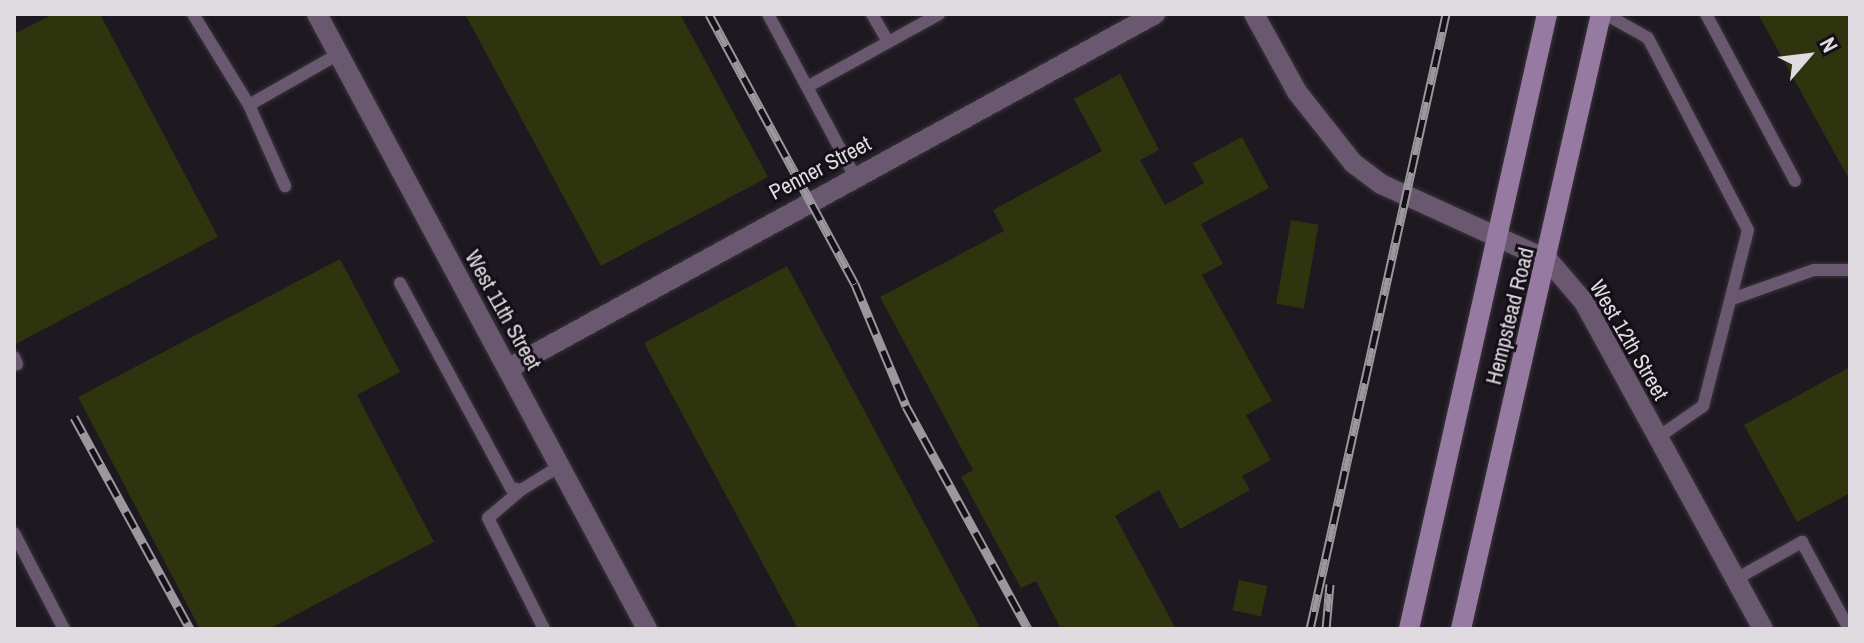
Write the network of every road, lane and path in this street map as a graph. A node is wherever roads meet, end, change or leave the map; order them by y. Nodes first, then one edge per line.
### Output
1 (193, 14) edge
2 (317, 14) edge
3 (768, 14) edge
4 (872, 14) edge
5 (939, 14) edge
6 (1155, 14) edge
7 (1254, 14) edge
8 (1547, 14) edge
9 (1603, 14) edge
10 (1706, 14) edge
11 (888, 42) junction
12 (340, 53) junction
13 (807, 87) junction
14 (249, 105) junction
15 (855, 177) junction
16 (1795, 181) dead end
17 (285, 186) dead end
18 (1500, 237) junction
19 (1548, 260) junction
20 (1850, 270) edge
21 (400, 283) dead end
22 (1732, 299) junction
23 (509, 368) junction
24 (1657, 438) junction
25 (560, 466) junction
26 (521, 490) junction
27 (14, 533) edge
28 (1736, 579) junction
29 (64, 629) edge
30 (544, 629) edge
31 (647, 629) edge
32 (1409, 629) edge
33 (1461, 629) edge
34 (1763, 629) edge
35 (1849, 629) edge

1 - 14 lane
2 - 12 street, West 11th Street
3 - 13 lane
4 - 11 lane
5 - 11 lane
6 - 15 street, Penner Street
7 - 18 street, West 12th Street
8 - 18 main road, Hempstead Road
9 - 19 main road, Hempstead Road
9 - 22 lane
10 - 16 lane
11 - 13 lane
12 - 14 lane
12 - 23 street, West 11th Street
13 - 15 lane
14 - 17 lane
15 - 23 street, Penner Street
18 - 19 street, West 12th Street
18 - 32 main road, Hempstead Road
19 - 24 street, West 12th Street
19 - 33 main road, Hempstead Road
20 - 22 lane
21 - 26 lane
22 - 24 lane
23 - 25 street, West 11th Street
24 - 28 street, West 12th Street
25 - 26 lane
25 - 31 street, West 11th Street
26 - 30 lane
27 - 29 lane
28 - 34 street, West 12th Street
28 - 35 lane

